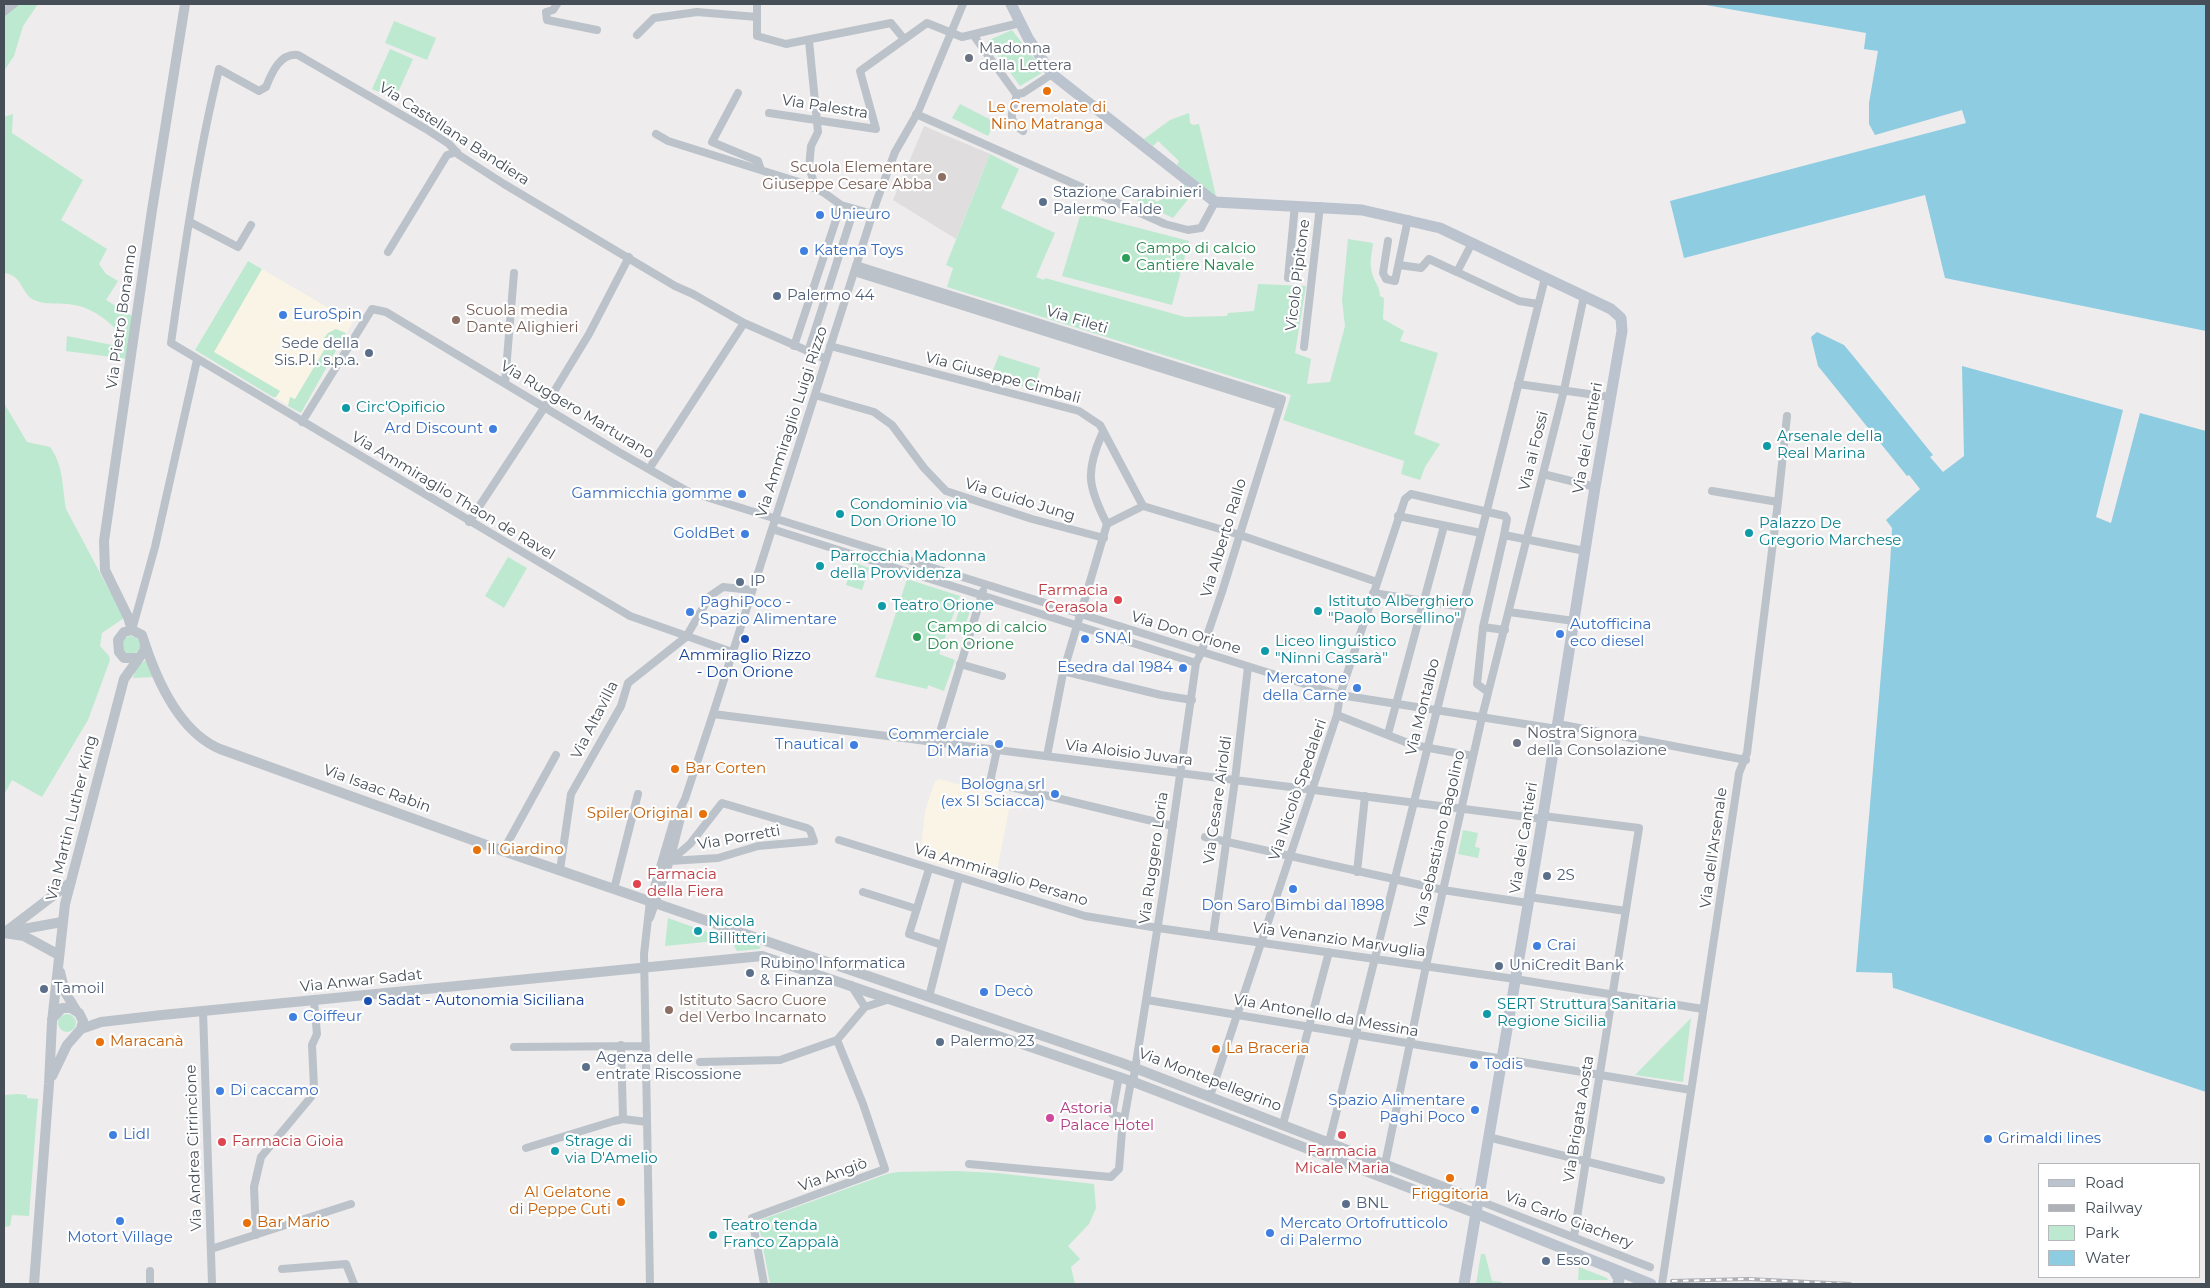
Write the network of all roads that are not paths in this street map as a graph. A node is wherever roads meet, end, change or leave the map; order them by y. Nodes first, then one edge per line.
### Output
1 (14, 4) edge
2 (185, 4) edge
3 (557, 4) edge
4 (757, 4) edge
5 (963, 4) edge
6 (1011, 4) edge
7 (4, 12) edge
8 (757, 17) junction
9 (1020, 23) junction
10 (596, 30) dead end
11 (951, 34) junction
12 (637, 35) dead end
13 (974, 36) junction
14 (904, 39) junction
15 (808, 41) junction
16 (1052, 74) junction
17 (738, 93) dead end
18 (1017, 94) junction
19 (769, 112) dead end
20 (916, 114) junction
21 (817, 120) junction
22 (1023, 131) dead end
23 (656, 134) dead end
24 (457, 152) junction
25 (761, 170) junction
26 (823, 192) junction
27 (1215, 202) junction
28 (841, 205) junction
29 (1295, 205) junction
30 (1320, 206) junction
31 (854, 209) junction
32 (872, 214) junction
33 (1408, 219) junction
34 (190, 222) junction
35 (251, 224) dead end
36 (1388, 241) dead end
37 (1472, 244) junction
38 (388, 252) dead end
39 (629, 257) junction
40 (1399, 265) junction
41 (855, 269) junction
42 (1457, 272) junction
43 (514, 273) dead end
44 (1288, 278) dead end
45 (1545, 278) junction
46 (1584, 296) junction
47 (1538, 304) junction
48 (744, 324) junction
49 (171, 343) joint
50 (794, 346) junction
51 (830, 346) junction
52 (1304, 347) dead end
53 (808, 352) junction
54 (826, 359) junction
55 (197, 360) junction
56 (504, 383) junction
57 (1518, 384) junction
58 (1564, 390) junction
59 (815, 395) junction
60 (1610, 397) junction
61 (544, 408) junction
62 (1786, 416) dead end
63 (302, 422) junction
64 (1271, 432) joint
65 (1102, 434) junction
66 (649, 469) junction
67 (1542, 474) junction
68 (1595, 486) junction
69 (1712, 491) dead end
70 (1778, 502) junction
71 (1143, 506) junction
72 (1486, 511) junction
73 (1398, 516) junction
74 (776, 518) junction
75 (469, 522) junction
76 (1108, 524) junction
77 (1444, 526) junction
78 (772, 529) junction
79 (1481, 533) junction
80 (1240, 535) junction
81 (1504, 535) junction
82 (1104, 538) junction
83 (1527, 540) junction
84 (1585, 551) junction
85 (1377, 582) junction
86 (985, 585) junction
87 (144, 589) junction
88 (752, 590) junction
89 (1373, 593) junction
90 (981, 595) junction
91 (1424, 601) junction
92 (1462, 607) junction
93 (125, 612) junction
94 (1509, 612) junction
95 (1081, 615) junction
96 (1574, 621) junction
97 (1078, 626) junction
98 (1483, 626) junction
99 (1505, 630) junction
100 (139, 637) junction
101 (686, 637) junction
102 (732, 652) junction
103 (1201, 653) junction
104 (122, 656) junction
105 (137, 658) junction
106 (1196, 663) junction
107 (960, 664) junction
108 (1248, 667) junction
109 (1064, 670) junction
110 (1002, 676) dead end
111 (124, 679) junction
112 (1488, 692) junction
113 (1340, 695) junction
114 (1192, 700) junction
115 (1396, 703) junction
116 (1437, 709) junction
117 (712, 714) junction
118 (1338, 715) junction
119 (1482, 717) junction
120 (1557, 727) junction
121 (1388, 734) junction
122 (937, 742) junction
123 (1427, 748) junction
124 (997, 750) junction
125 (556, 755) dead end
126 (1047, 756) junction
127 (1473, 756) junction
128 (1746, 760) junction
129 (1180, 773) junction
130 (1235, 780) junction
131 (1313, 790) junction
132 (638, 794) dead end
133 (1365, 796) junction
134 (685, 799) junction
135 (1414, 802) junction
136 (1461, 808) junction
137 (1543, 817) junction
138 (1173, 826) junction
139 (1639, 828) joint
140 (1205, 837) dead end
141 (839, 840) dead end
142 (1226, 842) junction
143 (503, 851) junction
144 (1290, 857) junction
145 (670, 861) junction
146 (929, 869) junction
147 (560, 870) junction
148 (1357, 872) junction
149 (959, 878) junction
150 (1394, 880) junction
151 (71, 882) junction
152 (614, 888) junction
153 (1443, 890) junction
154 (862, 892) dead end
155 (1529, 900) junction
156 (653, 902) junction
157 (917, 909) junction
158 (1626, 912) junction
159 (62, 922) junction
160 (1158, 928) junction
161 (4, 933) edge
162 (1213, 936) junction
163 (1261, 943) junction
164 (942, 945) junction
165 (786, 948) junction
166 (1329, 952) junction
167 (59, 954) junction
168 (762, 956) joint
169 (1375, 959) junction
170 (781, 961) junction
171 (58, 966) junction
172 (1426, 966) junction
173 (644, 967) junction
174 (1515, 979) junction
175 (851, 985) junction
176 (1613, 995) junction
177 (929, 997) junction
178 (890, 999) junction
179 (314, 1000) junction
180 (1147, 1000) junction
181 (865, 1006) junction
182 (962, 1008) junction
183 (1703, 1009) junction
184 (76, 1010) junction
185 (203, 1011) junction
186 (1237, 1014) junction
187 (52, 1022) junction
188 (958, 1022) junction
189 (1309, 1027) junction
190 (81, 1029) junction
191 (1356, 1035) junction
192 (72, 1038) junction
193 (837, 1040) junction
194 (1409, 1044) junction
195 (621, 1045) junction
196 (646, 1046) junction
197 (514, 1047) dead end
198 (1501, 1059) junction
199 (700, 1062) dead end
200 (1136, 1068) junction
201 (1600, 1075) junction
202 (1119, 1076) junction
203 (1132, 1081) junction
204 (49, 1084) junction
205 (1691, 1090) junction
206 (1210, 1096) junction
207 (1124, 1118) junction
208 (623, 1119) junction
209 (647, 1122) junction
210 (1282, 1124) junction
211 (1488, 1137) junction
212 (1329, 1142) junction
213 (526, 1148) dead end
214 (1586, 1160) junction
215 (969, 1164) dead end
216 (1385, 1164) junction
217 (1661, 1180) dead end
218 (1445, 1188) junction
219 (1441, 1200) junction
220 (1481, 1201) junction
221 (351, 1204) dead end
222 (1475, 1213) junction
223 (256, 1235) junction
224 (1574, 1236) junction
225 (211, 1249) junction
226 (1650, 1266) dead end
227 (282, 1269) dead end
228 (1613, 1269) junction
229 (150, 1271) dead end
230 (34, 1284) edge
231 (150, 1284) edge
232 (212, 1284) edge
233 (354, 1284) edge
234 (650, 1284) edge
235 (764, 1284) edge
236 (1464, 1284) edge
237 (1618, 1284) edge
238 (1651, 1284) edge
239 (1662, 1284) edge

1 - 7 street
2 - 93 street, Via Pietro Bonanno
3 - 10 street
4 - 8 street
5 - 11 street, Via Ammiraglio Luigi Rizzo
6 - 9 main road
8 - 12 street
8 - 15 street
9 - 13 street
9 - 16 main road
11 - 13 street
11 - 14 street
11 - 20 street, Via Ammiraglio Luigi Rizzo
13 - 18 street
14 - 15 street
14 - 21 street, Via Palestra
15 - 21 street
16 - 18 street
16 - 27 main road
17 - 25 street
18 - 22 street
19 - 21 street, Via Palestra
20 - 27 street
20 - 32 street, Via Ammiraglio Luigi Rizzo
21 - 26 street
23 - 25 street
24 - 34 street, Via Castellana Bandiera
24 - 38 street
24 - 39 street, Via Castellana Bandiera
25 - 26 street
26 - 28 street
27 - 29 main road
28 - 31 street
28 - 50 street
29 - 30 main road
29 - 44 street
30 - 33 main road
30 - 52 street, Vicolo Pipitone
31 - 32 street
31 - 53 street
32 - 41 street, Via Ammiraglio Luigi Rizzo
33 - 37 main road
33 - 40 street
34 - 35 street
34 - 49 street, Via Castellana Bandiera
36 - 40 street
37 - 42 street
37 - 45 main road
39 - 48 street, Via Castellana Bandiera
39 - 61 street
40 - 42 street
41 - 51 street, Via Ammiraglio Luigi Rizzo
41 - 64 street, Via Fileti
42 - 47 street
43 - 56 street
45 - 46 main road
45 - 47 street, Via Montalbo
46 - 58 street, Via ai Fossi
46 - 60 main road, Via dei Cantieri
47 - 57 street, Via Montalbo
48 - 50 street, Via Castellana Bandiera
48 - 66 street
49 - 55 street, Via Ammiraglio Thaon de Ravel
50 - 53 street, Via Castellana Bandiera
51 - 54 street, Via Ammiraglio Luigi Rizzo
51 - 65 street, Via Giuseppe Cimbali
53 - 54 street, Via Castellana Bandiera
54 - 59 street, Via Ammiraglio Luigi Rizzo
55 - 63 street, Via Ammiraglio Thaon de Ravel
55 - 87 street
56 - 61 street, Via Ruggero Marturano
56 - 63 street, Via Ruggero Marturano
57 - 58 street
57 - 72 street, Via Montalbo
58 - 60 street
58 - 67 street, Via ai Fossi
59 - 74 street, Via Ammiraglio Luigi Rizzo
59 - 82 street, Via Guido Jung
60 - 68 main road, Via dei Cantieri
61 - 66 street, Via Ruggero Marturano
61 - 75 street
62 - 70 street, Via dell'Arsenale
63 - 75 street, Via Ammiraglio Thaon de Ravel
64 - 80 street, Via Alberto Rallo
65 - 71 street, Via Giuseppe Cimbali
65 - 76 street
66 - 74 street, Via Ruggero Marturano
67 - 68 street
67 - 83 street, Via ai Fossi
68 - 84 main road, Via dei Cantieri
69 - 70 street
70 - 128 street, Via dell'Arsenale
71 - 76 street
71 - 80 street
72 - 73 street, Via Nicolò Spedaleri
72 - 79 street, Via Montalbo
72 - 81 street
73 - 77 street
73 - 85 street, Via Nicolò Spedaleri
74 - 78 street, Via Ammiraglio Luigi Rizzo
74 - 86 street, Via Don Orione
75 - 101 street, Via Ammiraglio Thaon de Ravel
76 - 82 street
77 - 79 street
77 - 91 street
78 - 88 street, Via Ammiraglio Luigi Rizzo
78 - 90 street, Via Don Orione
79 - 92 street, Via Montalbo
80 - 85 street
80 - 103 street, Via Alberto Rallo
81 - 83 street
81 - 98 street
82 - 95 street
83 - 84 street
83 - 94 street, Via ai Fossi
84 - 96 main road, Via dei Cantieri
85 - 89 street, Via Nicolò Spedaleri
86 - 90 street
86 - 95 street, Via Don Orione
87 - 93 street
87 - 100 street
88 - 101 street, Via Altavilla
88 - 102 street, Via Ammiraglio Luigi Rizzo
89 - 91 street
89 - 113 street, Via Nicolò Spedaleri
90 - 97 street, Via Don Orione
90 - 107 street
91 - 92 street
91 - 115 street
92 - 116 street, Via Montalbo
93 - 100 street, Via Pietro Bonanno
94 - 96 street
94 - 99 street, Via ai Fossi
95 - 97 street
95 - 103 street, Via Don Orione
96 - 120 main road, Via dei Cantieri
97 - 106 street, Via Don Orione
97 - 109 street
98 - 99 street
98 - 112 street
99 - 112 street, Via ai Fossi
100 - 104 street
100 - 105 street
100 - 143 street, Via Isaac Rabin
101 - 102 street, Via Ammiraglio Thaon de Ravel
101 - 147 street, Via Altavilla
102 - 117 street, Via Ammiraglio Luigi Rizzo
103 - 106 street, Via Ruggero Loria
103 - 108 street, Via Don Orione
104 - 105 street
104 - 111 street, Via Martin Luther King
105 - 111 street, Via Martin Luther King
106 - 114 street, Via Ruggero Loria
107 - 110 street
107 - 122 street
108 - 113 street, Via Don Orione
108 - 130 street, Via Cesare Airoldi
109 - 114 street
109 - 126 street
111 - 151 street, Via Martin Luther King
112 - 119 street, Via Sebastiano Bagolino
113 - 115 street, Via Don Orione
113 - 118 street, Via Nicolò Spedaleri
114 - 129 street, Via Ruggero Loria
115 - 116 street, Via Don Orione
115 - 121 street
116 - 119 street, Via Don Orione
116 - 123 street, Via Montalbo
117 - 122 street, Via Aloisio Juvara
117 - 134 street, Via Ammiraglio Luigi Rizzo
118 - 121 street
118 - 131 street, Via Nicolò Spedaleri
119 - 120 street, Via Don Orione
119 - 127 street, Via Sebastiano Bagolino
120 - 128 street, Via Don Orione
120 - 137 main road, Via dei Cantieri
121 - 123 street
122 - 124 street, Via Aloisio Juvara
123 - 127 street
123 - 135 street, Via Montalbo
124 - 126 street, Via Aloisio Juvara
124 - 138 street
125 - 143 street
126 - 129 street, Via Aloisio Juvara
127 - 136 street, Via Sebastiano Bagolino
128 - 183 street, Via dell'Arsenale
129 - 130 street, Via Aloisio Juvara
129 - 138 street, Via Ruggero Loria
130 - 131 street, Via Aloisio Juvara
130 - 142 street, Via Cesare Airoldi
131 - 133 street, Via Aloisio Juvara
131 - 144 street, Via Nicolò Spedaleri
132 - 152 street
133 - 135 street, Via Aloisio Juvara
133 - 148 street
134 - 145 street, Via Ammiraglio Luigi Rizzo
134 - 156 street, Via Ammiraglio Luigi Rizzo
135 - 136 street, Via Aloisio Juvara
135 - 150 street, Via Montalbo
136 - 137 street, Via Aloisio Juvara
136 - 153 street, Via Sebastiano Bagolino
137 - 139 street, Via Aloisio Juvara
137 - 155 main road, Via dei Cantieri
138 - 160 street, Via Ruggero Loria
139 - 158 street, Via Brigata Aosta
140 - 142 street
141 - 146 street, Via Ammiraglio Persano
142 - 144 street
142 - 162 street, Via Cesare Airoldi
143 - 147 street, Via Isaac Rabin
144 - 148 street
144 - 163 street, Via Nicolò Spedaleri
145 - 145 street, Via Porretti
145 - 156 street, Via Ammiraglio Luigi Rizzo
146 - 149 street, Via Ammiraglio Persano
146 - 157 street
147 - 152 street, Via Isaac Rabin
148 - 150 street
149 - 160 street, Via Ammiraglio Persano
149 - 164 street
150 - 153 street
150 - 169 street, Via Montalbo
151 - 159 street, Via Martin Luther King
151 - 161 street
152 - 156 street, Via Isaac Rabin
153 - 155 street
153 - 172 street, Via Sebastiano Bagolino
154 - 157 street
155 - 158 street
155 - 174 main road, Via dei Cantieri
156 - 165 street, Via Montepellegrino
156 - 173 street
157 - 164 street
158 - 176 street, Via Brigata Aosta
159 - 161 street
159 - 167 street, Via Martin Luther King
160 - 162 street, Via Venanzio Marvuglia
160 - 180 street, Via Ruggero Loria
161 - 167 street
162 - 163 street, Via Venanzio Marvuglia
163 - 166 street, Via Venanzio Marvuglia
163 - 186 street, Via Nicolò Spedaleri
164 - 177 street
165 - 170 street
165 - 177 street, Via Montepellegrino
166 - 169 street, Via Venanzio Marvuglia
166 - 189 street
167 - 171 street, Via Martin Luther King
168 - 170 street, Via Montepellegrino
168 - 173 street, Via Anwar Sadat
169 - 172 street, Via Venanzio Marvuglia
169 - 191 street, Via Montalbo
170 - 175 street, Via Montepellegrino
171 - 184 street
171 - 187 street, Via Martin Luther King
172 - 174 street, Via Venanzio Marvuglia
172 - 194 street, Via Sebastiano Bagolino
173 - 179 street, Via Anwar Sadat
173 - 196 street
174 - 176 street, Via Venanzio Marvuglia
174 - 198 main road, Via dei Cantieri
175 - 178 street, Via Montepellegrino
175 - 181 street
176 - 183 street, Via Venanzio Marvuglia
176 - 201 street, Via Brigata Aosta
177 - 182 street, Via Montepellegrino
178 - 181 street
178 - 188 street, Via Montepellegrino
179 - 185 street, Via Anwar Sadat
179 - 223 street
180 - 186 street, Via Antonello da Messina
180 - 200 street, Via Ruggero Loria
181 - 193 street
182 - 188 street
182 - 200 street, Via Montepellegrino
183 - 205 street, Via dell'Arsenale
184 - 187 street
184 - 190 street
185 - 190 street, Via Anwar Sadat
185 - 225 street, Via Andrea Cirrincione
186 - 189 street, Via Antonello da Messina
186 - 206 street, Via Nicolò Spedaleri
187 - 192 street
187 - 204 street, Via Martin Luther King
188 - 202 street, Via Montepellegrino
189 - 191 street, Via Antonello da Messina
189 - 210 street
190 - 192 street
191 - 194 street, Via Antonello da Messina
191 - 212 street, Via Montalbo
192 - 204 street
193 - 199 street
193 - 235 street, Via Angiò
194 - 198 street, Via Antonello da Messina
194 - 216 street, Via Sebastiano Bagolino
195 - 196 street
195 - 197 street
195 - 208 street
196 - 209 street
198 - 201 street, Via Antonello da Messina
198 - 211 main road, Via dei Cantieri
200 - 203 street, Via Ruggero Loria
200 - 206 street, Via Montepellegrino
201 - 205 street, Via Antonello da Messina
201 - 214 street, Via Brigata Aosta
202 - 203 street, Via Montepellegrino
202 - 207 street
203 - 207 street, Via Ruggero Loria
203 - 219 street, Via Montepellegrino
204 - 230 street, Via Martin Luther King
205 - 239 street, Via dell'Arsenale
206 - 210 street, Via Montepellegrino
207 - 215 street, Via Ruggero Loria
208 - 209 street
208 - 213 street
209 - 234 street
210 - 212 street, Via Montepellegrino
211 - 214 street
211 - 220 main road, Via dei Cantieri
212 - 216 street, Via Montepellegrino
214 - 217 street
214 - 224 street, Via Brigata Aosta
216 - 218 street, Via Montepellegrino
218 - 219 street
218 - 220 street, Via Montepellegrino
219 - 222 street, Via Montepellegrino
220 - 222 main road, Via dei Cantieri
220 - 224 street, Via Carlo Giachery
221 - 223 street
222 - 228 main road
222 - 236 main road, Via dei Cantieri
223 - 225 street
224 - 226 street, Via Carlo Giachery
225 - 232 street, Via Andrea Cirrincione
227 - 233 street
228 - 237 main road
228 - 238 main road
229 - 231 street

